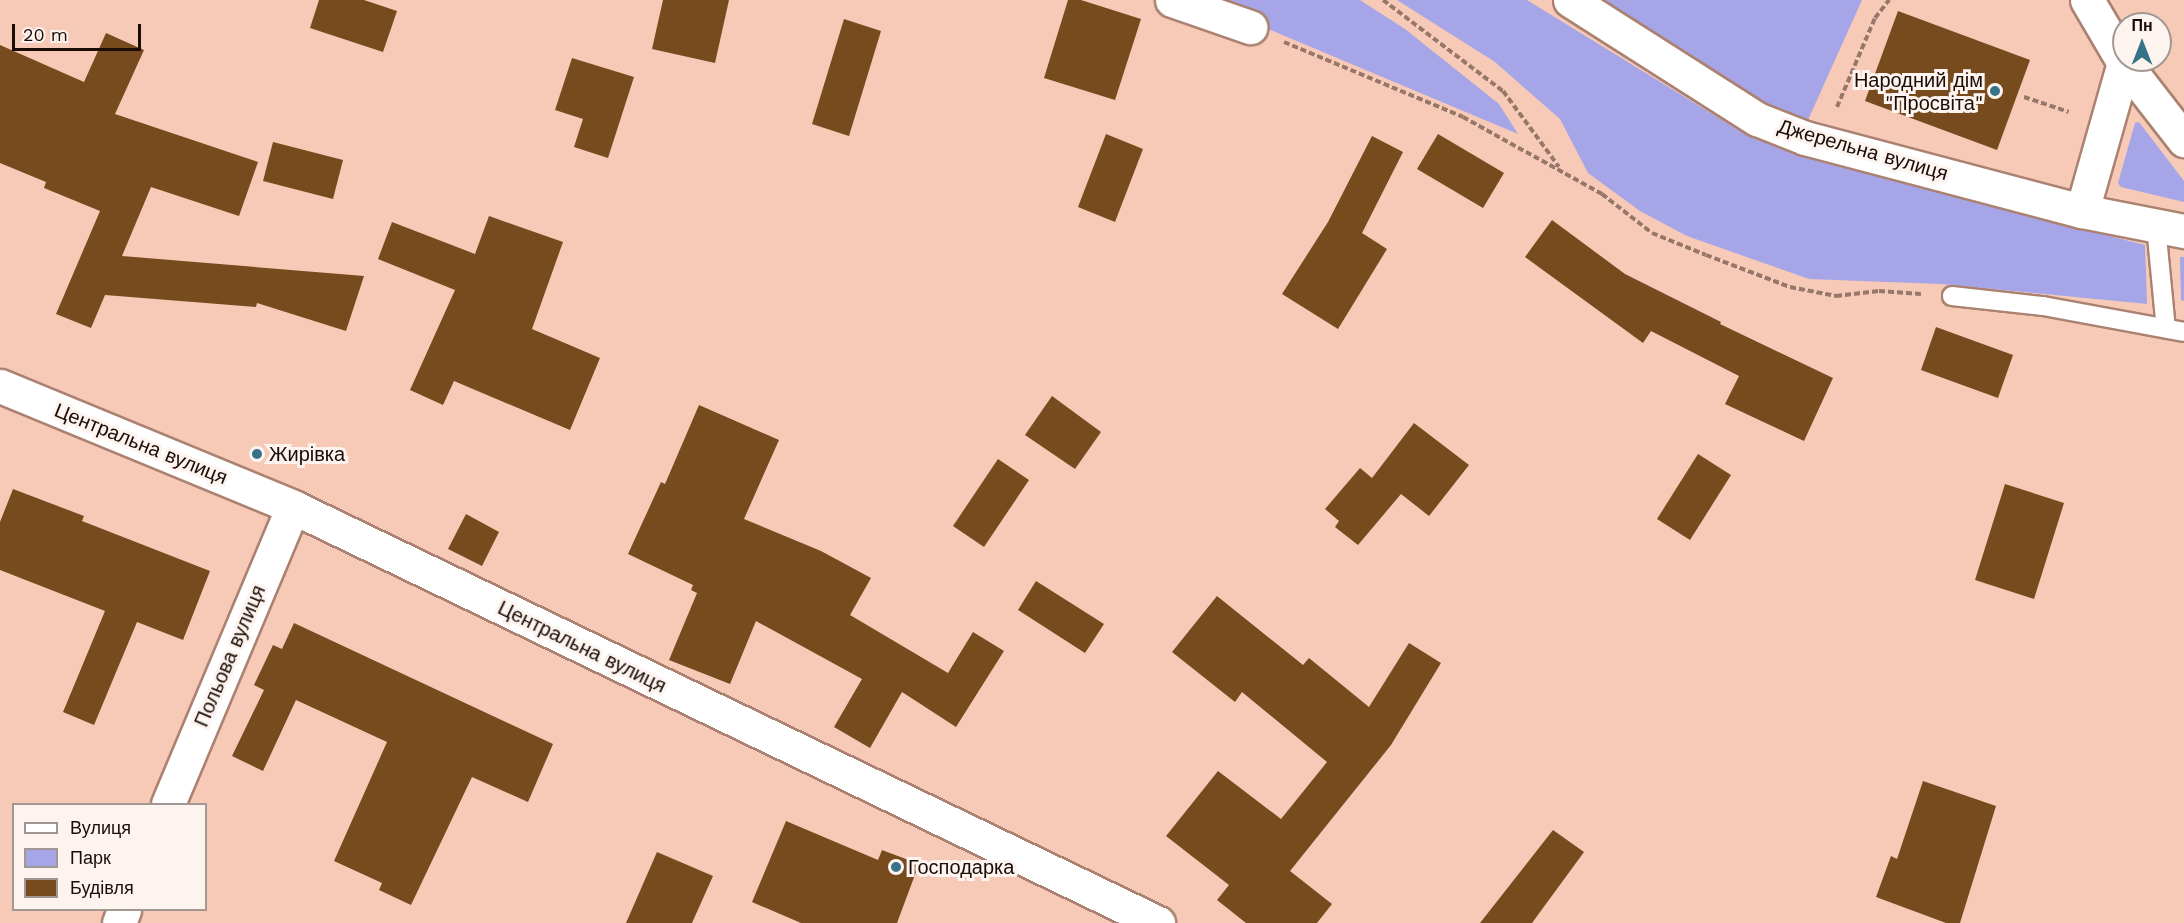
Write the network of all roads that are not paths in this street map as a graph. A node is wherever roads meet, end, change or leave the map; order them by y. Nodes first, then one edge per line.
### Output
1 (1172, 0) edge
2 (1570, 0) edge
3 (2087, 0) edge
4 (1250, 27) road end
5 (2112, 43) edge
6 (2121, 72) edge
7 (2131, 72) edge
8 (2184, 140) edge
9 (2082, 211) junction
10 (2170, 228) edge
11 (1952, 296) road end
12 (2175, 330) edge
13 (0, 386) edge
14 (293, 507) junction
15 (168, 803) edge
16 (1158, 923) edge

1 - 4 street
2 - 9 street, Джерельна вулиця
3 - 5 street
6 - 9 street
7 - 8 street
9 - 10 street, Джерельна вулиця
10 - 12 lane
11 - 12 lane
13 - 14 street, Центральна вулиця
14 - 15 street, Польова вулиця
14 - 16 street, Центральна вулиця

